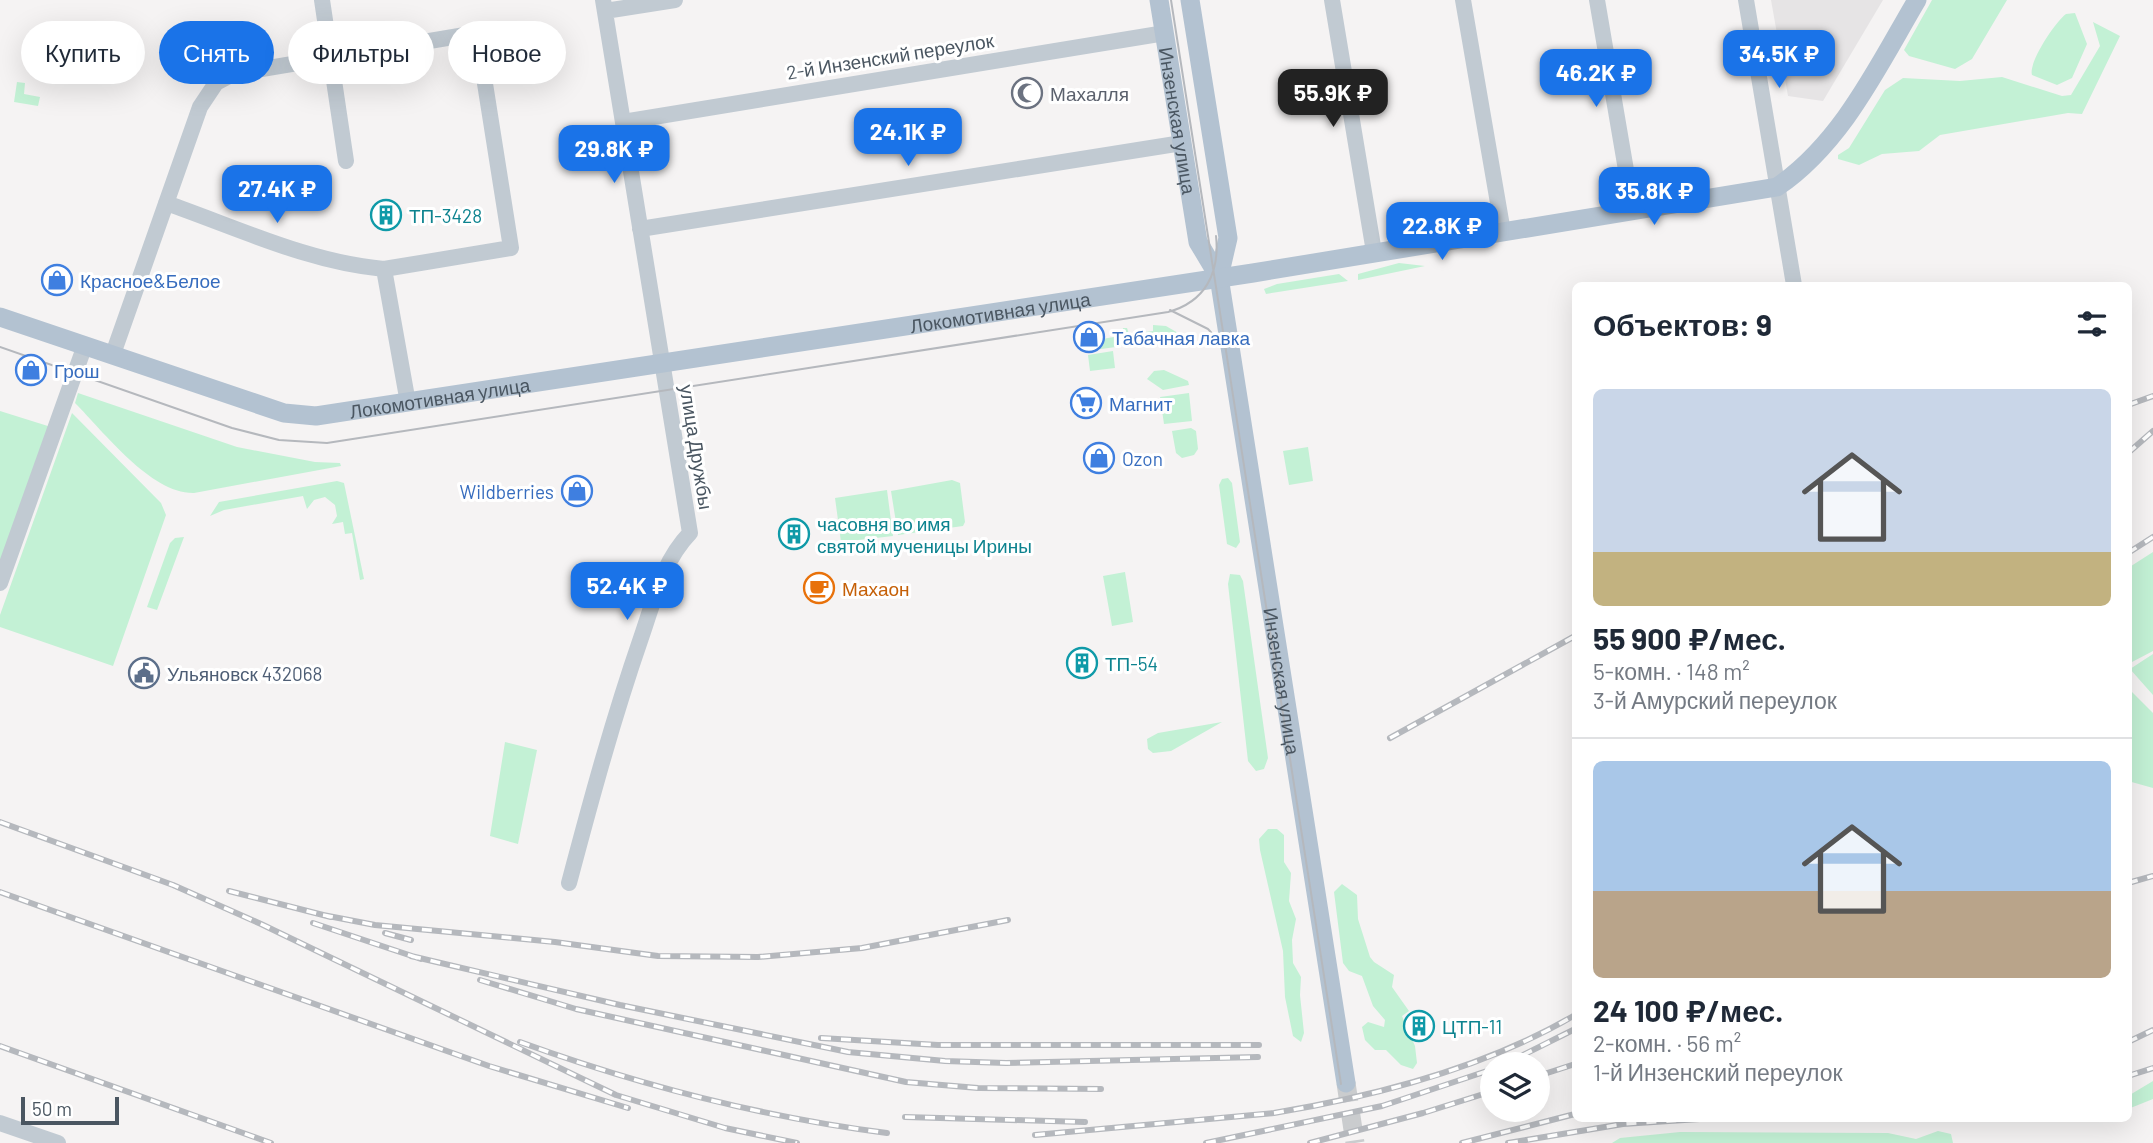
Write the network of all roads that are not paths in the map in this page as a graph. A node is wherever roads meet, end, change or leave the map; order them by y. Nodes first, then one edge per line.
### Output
1 (322, 0) edge
2 (675, 0) edge
3 (1159, 0) edge
4 (1190, 0) edge
5 (1332, 0) edge
6 (1463, 0) edge
7 (1597, 0) edge
8 (1746, 0) edge
9 (1917, 0) edge
10 (604, 6) edge
11 (325, 21) edge
12 (1165, 33) junction
13 (434, 40) edge
14 (288, 64) edge
15 (335, 84) edge
16 (623, 122) junction
17 (1182, 143) junction
18 (346, 161) dead end
19 (1777, 187) junction
20 (166, 203) junction
21 (1633, 211) junction
22 (640, 229) junction
23 (1503, 232) junction
24 (1374, 252) junction
25 (384, 269) junction
26 (1219, 276) junction
27 (1793, 282) edge
28 (0, 317) edge
29 (85, 345) junction
30 (113, 354) junction
31 (661, 363) junction
32 (408, 402) junction
33 (0, 583) edge
34 (569, 883) dead end
35 (1346, 1083) tunnel mouth
36 (0, 1123) edge
37 (58, 1143) edge

1 - 11 street
2 - 10 street
3 - 12 main road, Инзенская улица
4 - 26 main road, Инзенская улица
5 - 24 street
6 - 23 street
7 - 21 street
8 - 19 street
9 - 19 main road, Локомотивная улица
10 - 16 street, улица Дружбы
12 - 16 street, 2-й Инзенский переулок
12 - 17 main road, Инзенская улица
13 - 25 street
14 - 20 street
15 - 18 street
16 - 22 street, улица Дружбы
17 - 22 street
17 - 26 main road, Инзенская улица
19 - 21 main road, Локомотивная улица
19 - 27 street
20 - 25 street
20 - 30 street
21 - 23 main road, Локомотивная улица
22 - 31 street, улица Дружбы
23 - 24 main road, Локомотивная улица
24 - 26 main road, Локомотивная улица
25 - 32 street
26 - 31 main road, Локомотивная улица
26 - 35 main road, Инзенская улица
28 - 29 main road, Локомотивная улица
29 - 30 main road, Локомотивная улица
29 - 33 street
30 - 32 main road, Локомотивная улица
31 - 32 main road, Локомотивная улица
31 - 34 street, улица Дружбы
36 - 37 street

